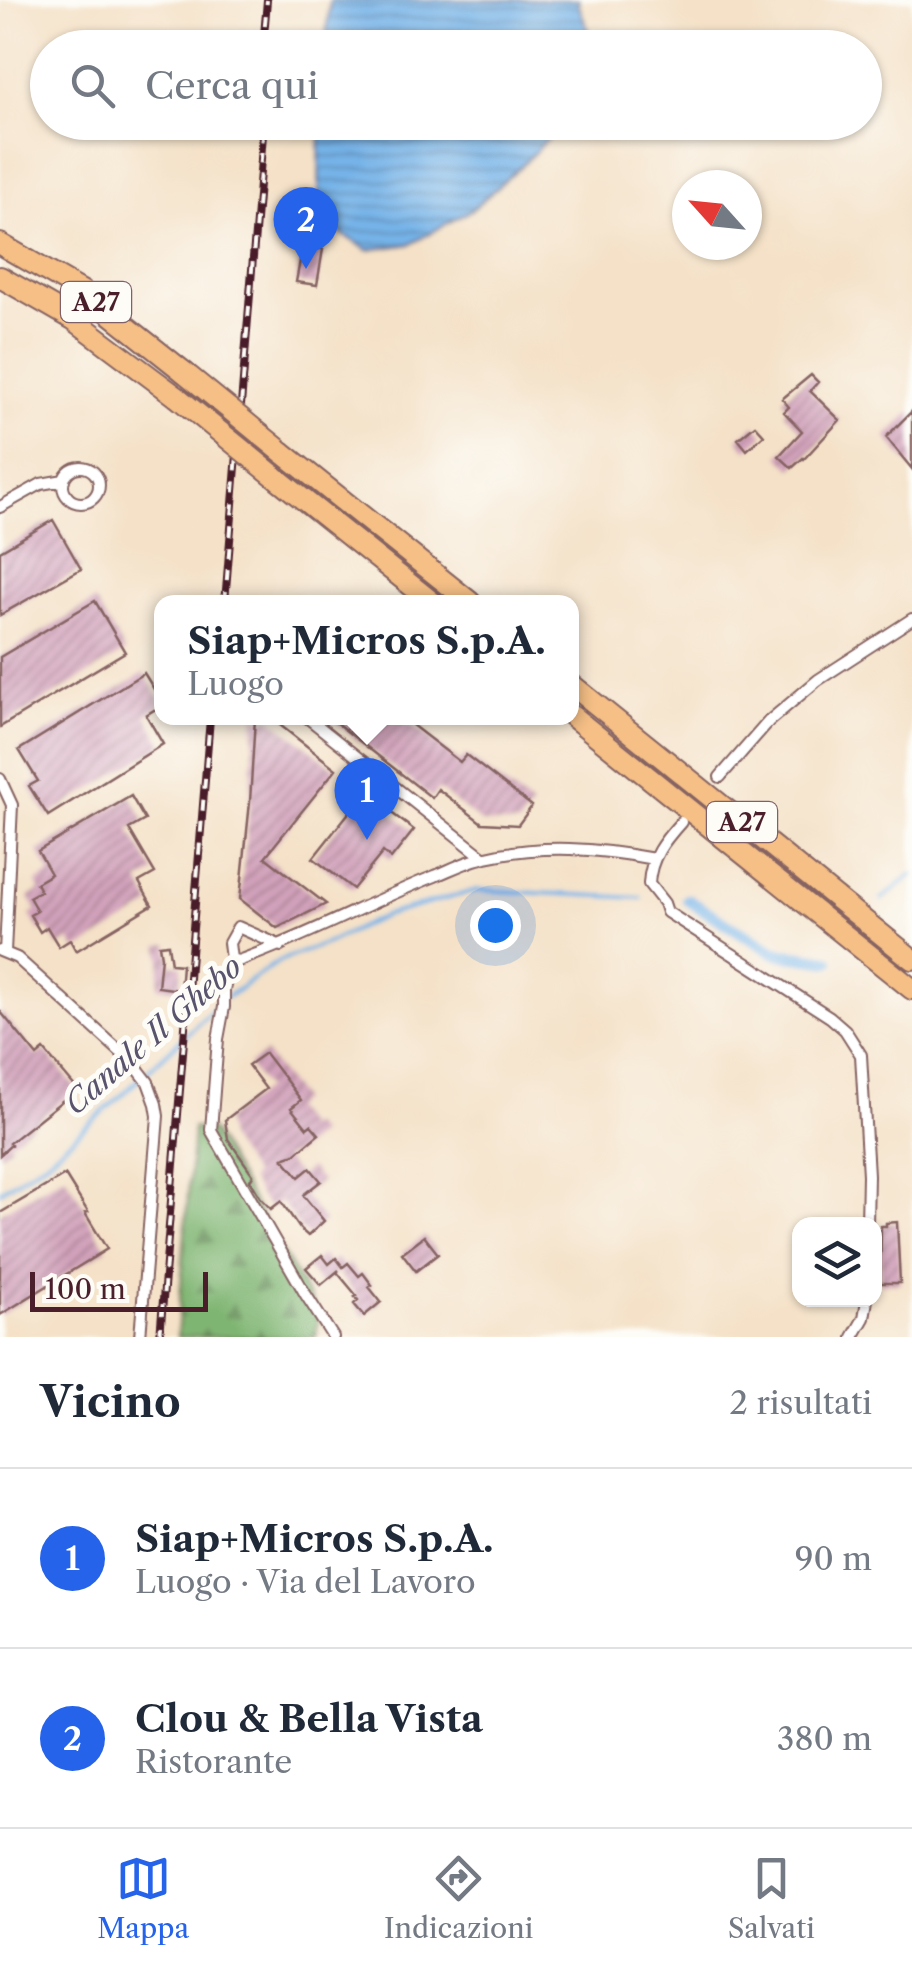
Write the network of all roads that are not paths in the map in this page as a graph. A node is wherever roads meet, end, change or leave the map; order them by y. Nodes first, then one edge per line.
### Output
1 (0, 244) edge
2 (0, 277) edge
3 (64, 480) dead end
4 (0, 508) edge
5 (423, 595) edge
6 (461, 595) edge
7 (912, 619) edge
8 (579, 691) edge
9 (579, 722) edge
10 (317, 725) edge
11 (720, 777) dead end
12 (0, 779) edge
13 (681, 822) dead end
14 (483, 857) junction
15 (654, 859) junction
16 (280, 946) junction
17 (2, 951) edge
18 (912, 958) edge
19 (231, 960) junction
20 (912, 989) edge
21 (867, 1217) edge
22 (866, 1307) edge
23 (140, 1337) edge
24 (333, 1337) edge
25 (853, 1337) edge

1 - 6 highway, A27, bridge
2 - 5 highway, A27, bridge
3 - 4 street
7 - 11 street
8 - 18 highway, A27
9 - 20 highway, A27
10 - 14 street
12 - 17 street
13 - 15 street
14 - 15 street
14 - 16 street
15 - 21 street
16 - 19 street
16 - 19 street
17 - 23 street
19 - 24 street
22 - 25 street

